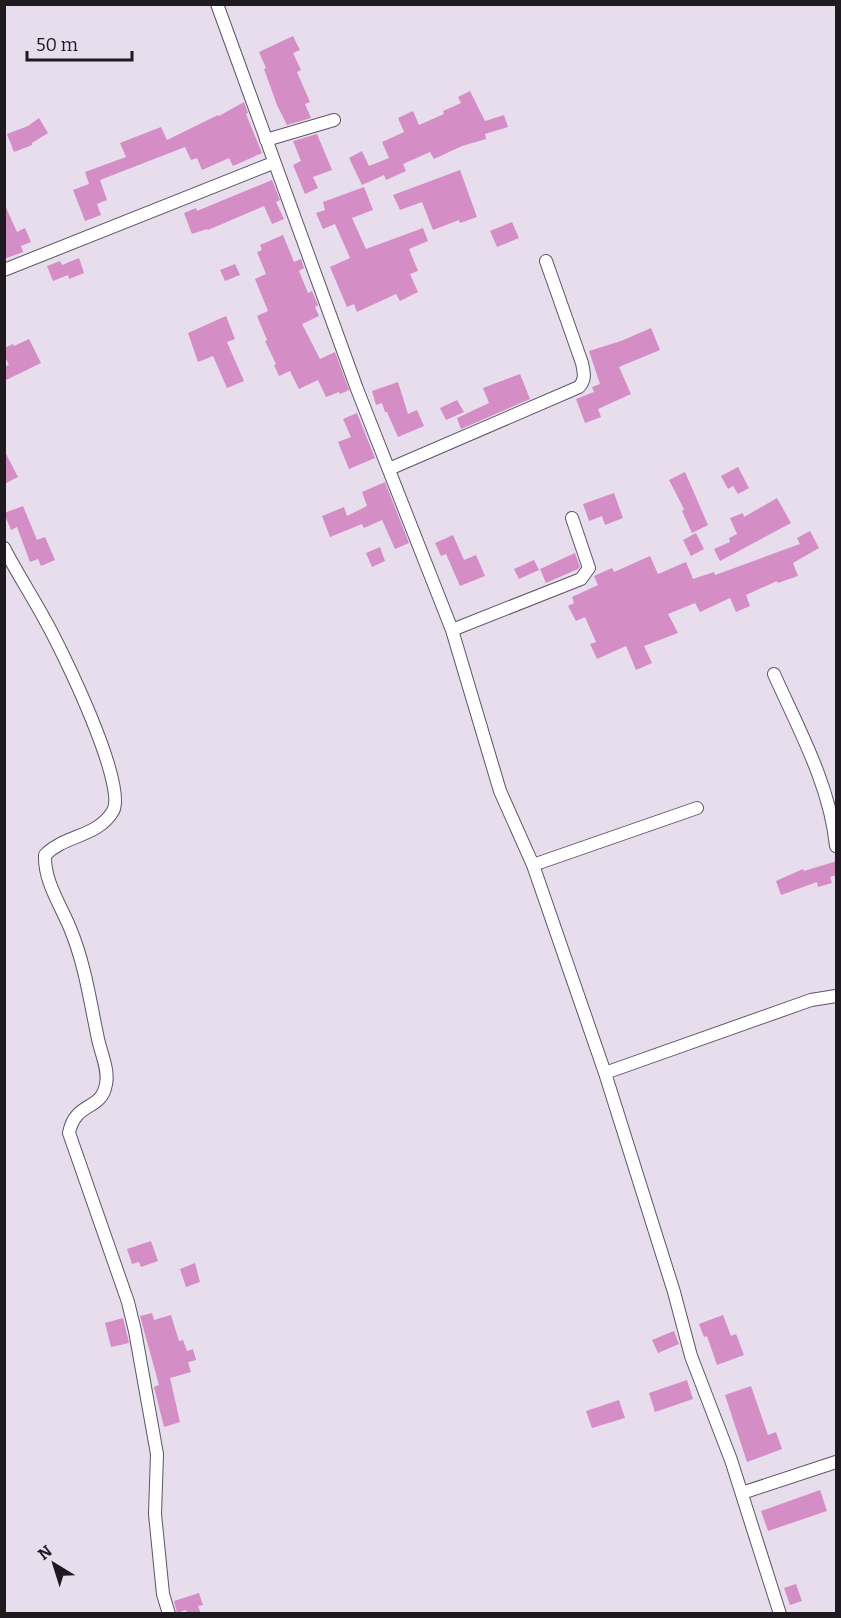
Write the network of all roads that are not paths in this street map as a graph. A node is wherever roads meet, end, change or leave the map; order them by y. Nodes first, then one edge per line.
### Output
1 (217, 4) edge
2 (334, 120) dead end
3 (266, 140) junction
4 (273, 163) junction
5 (546, 261) dead end
6 (4, 270) edge
7 (388, 469) junction
8 (572, 518) dead end
9 (4, 548) edge
10 (452, 630) junction
11 (774, 674) dead end
12 (697, 808) dead end
13 (837, 846) edge
14 (533, 866) junction
15 (837, 996) edge
16 (605, 1073) junction
17 (837, 1462) edge
18 (742, 1493) junction
19 (168, 1614) edge
20 (780, 1614) edge

1 - 3 street
2 - 3 street
3 - 4 street
4 - 6 street
4 - 7 street
5 - 7 street
7 - 10 street
8 - 10 street
9 - 19 street
10 - 14 street
11 - 13 street
12 - 14 street
14 - 16 street
15 - 16 street
16 - 18 street
17 - 18 street
18 - 20 street

